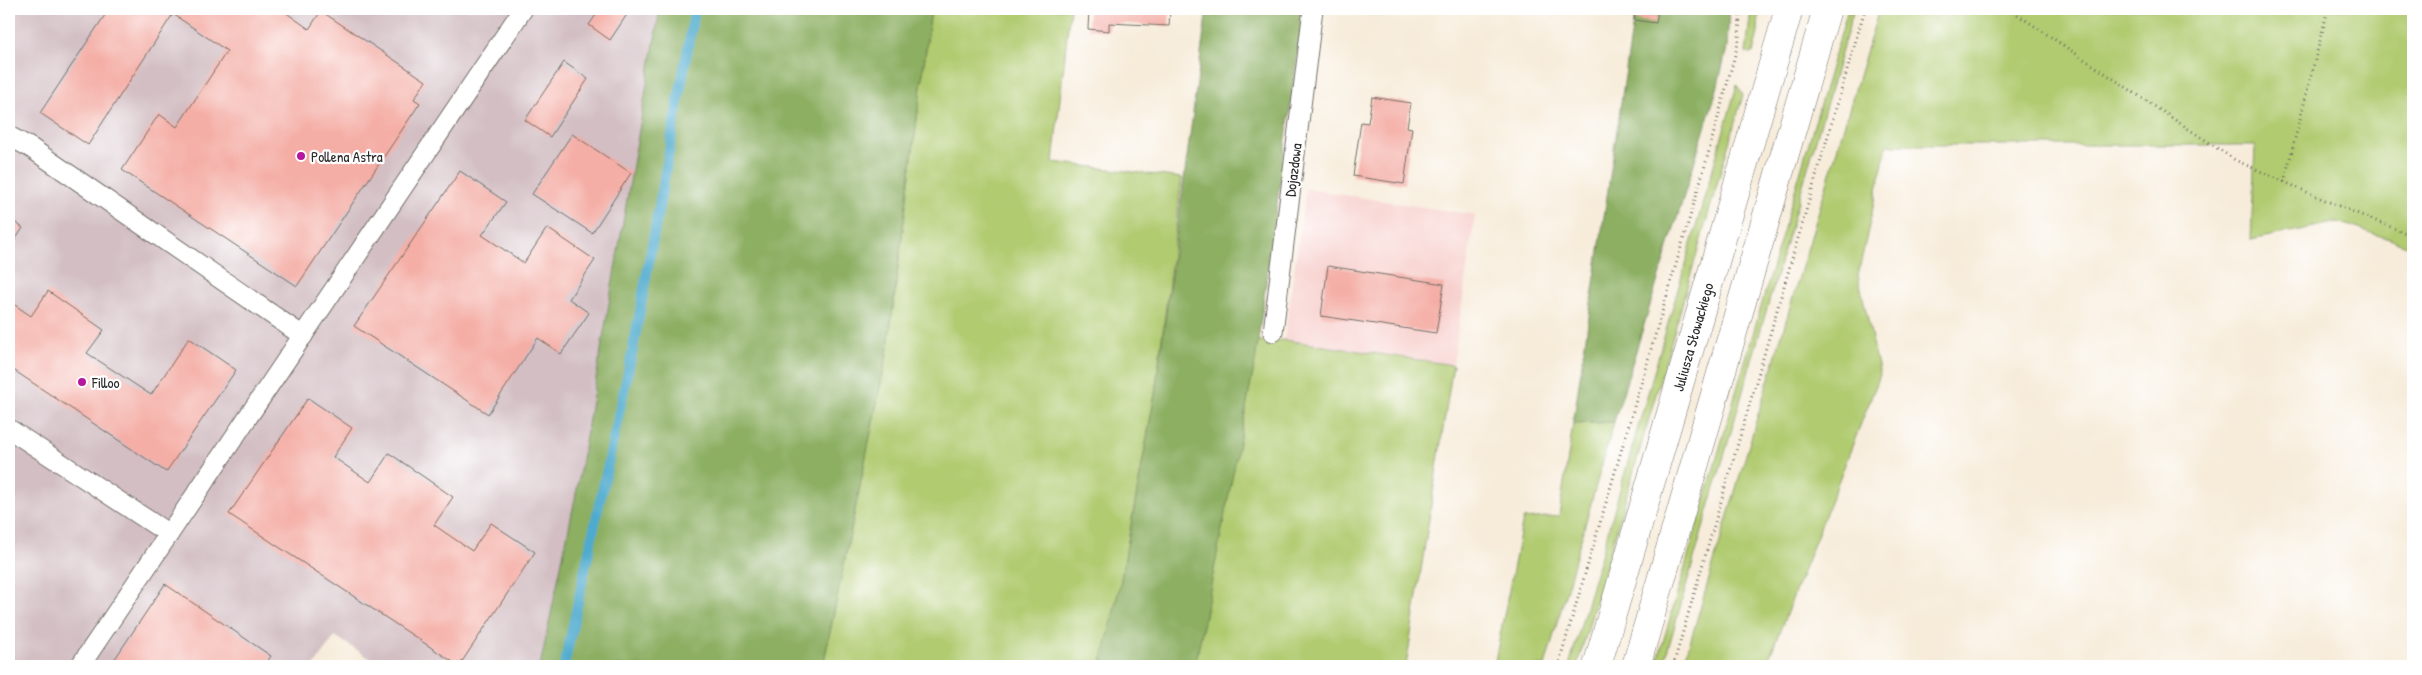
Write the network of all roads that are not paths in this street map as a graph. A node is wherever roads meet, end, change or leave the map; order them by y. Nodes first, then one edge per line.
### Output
1 (523, 9) edge
2 (1313, 9) edge
3 (1789, 9) edge
4 (1827, 9) edge
5 (9, 136) edge
6 (1273, 332) dead end
7 (302, 336) junction
8 (9, 429) edge
9 (169, 534) junction
10 (80, 666) edge
11 (1597, 666) edge
12 (1636, 666) edge

1 - 7 lane
2 - 6 lane, Dojazdowa
3 - 11 main road, Juliusza Słowackiego
4 - 12 main road
5 - 7 lane
7 - 9 lane
8 - 9 lane
9 - 10 lane

